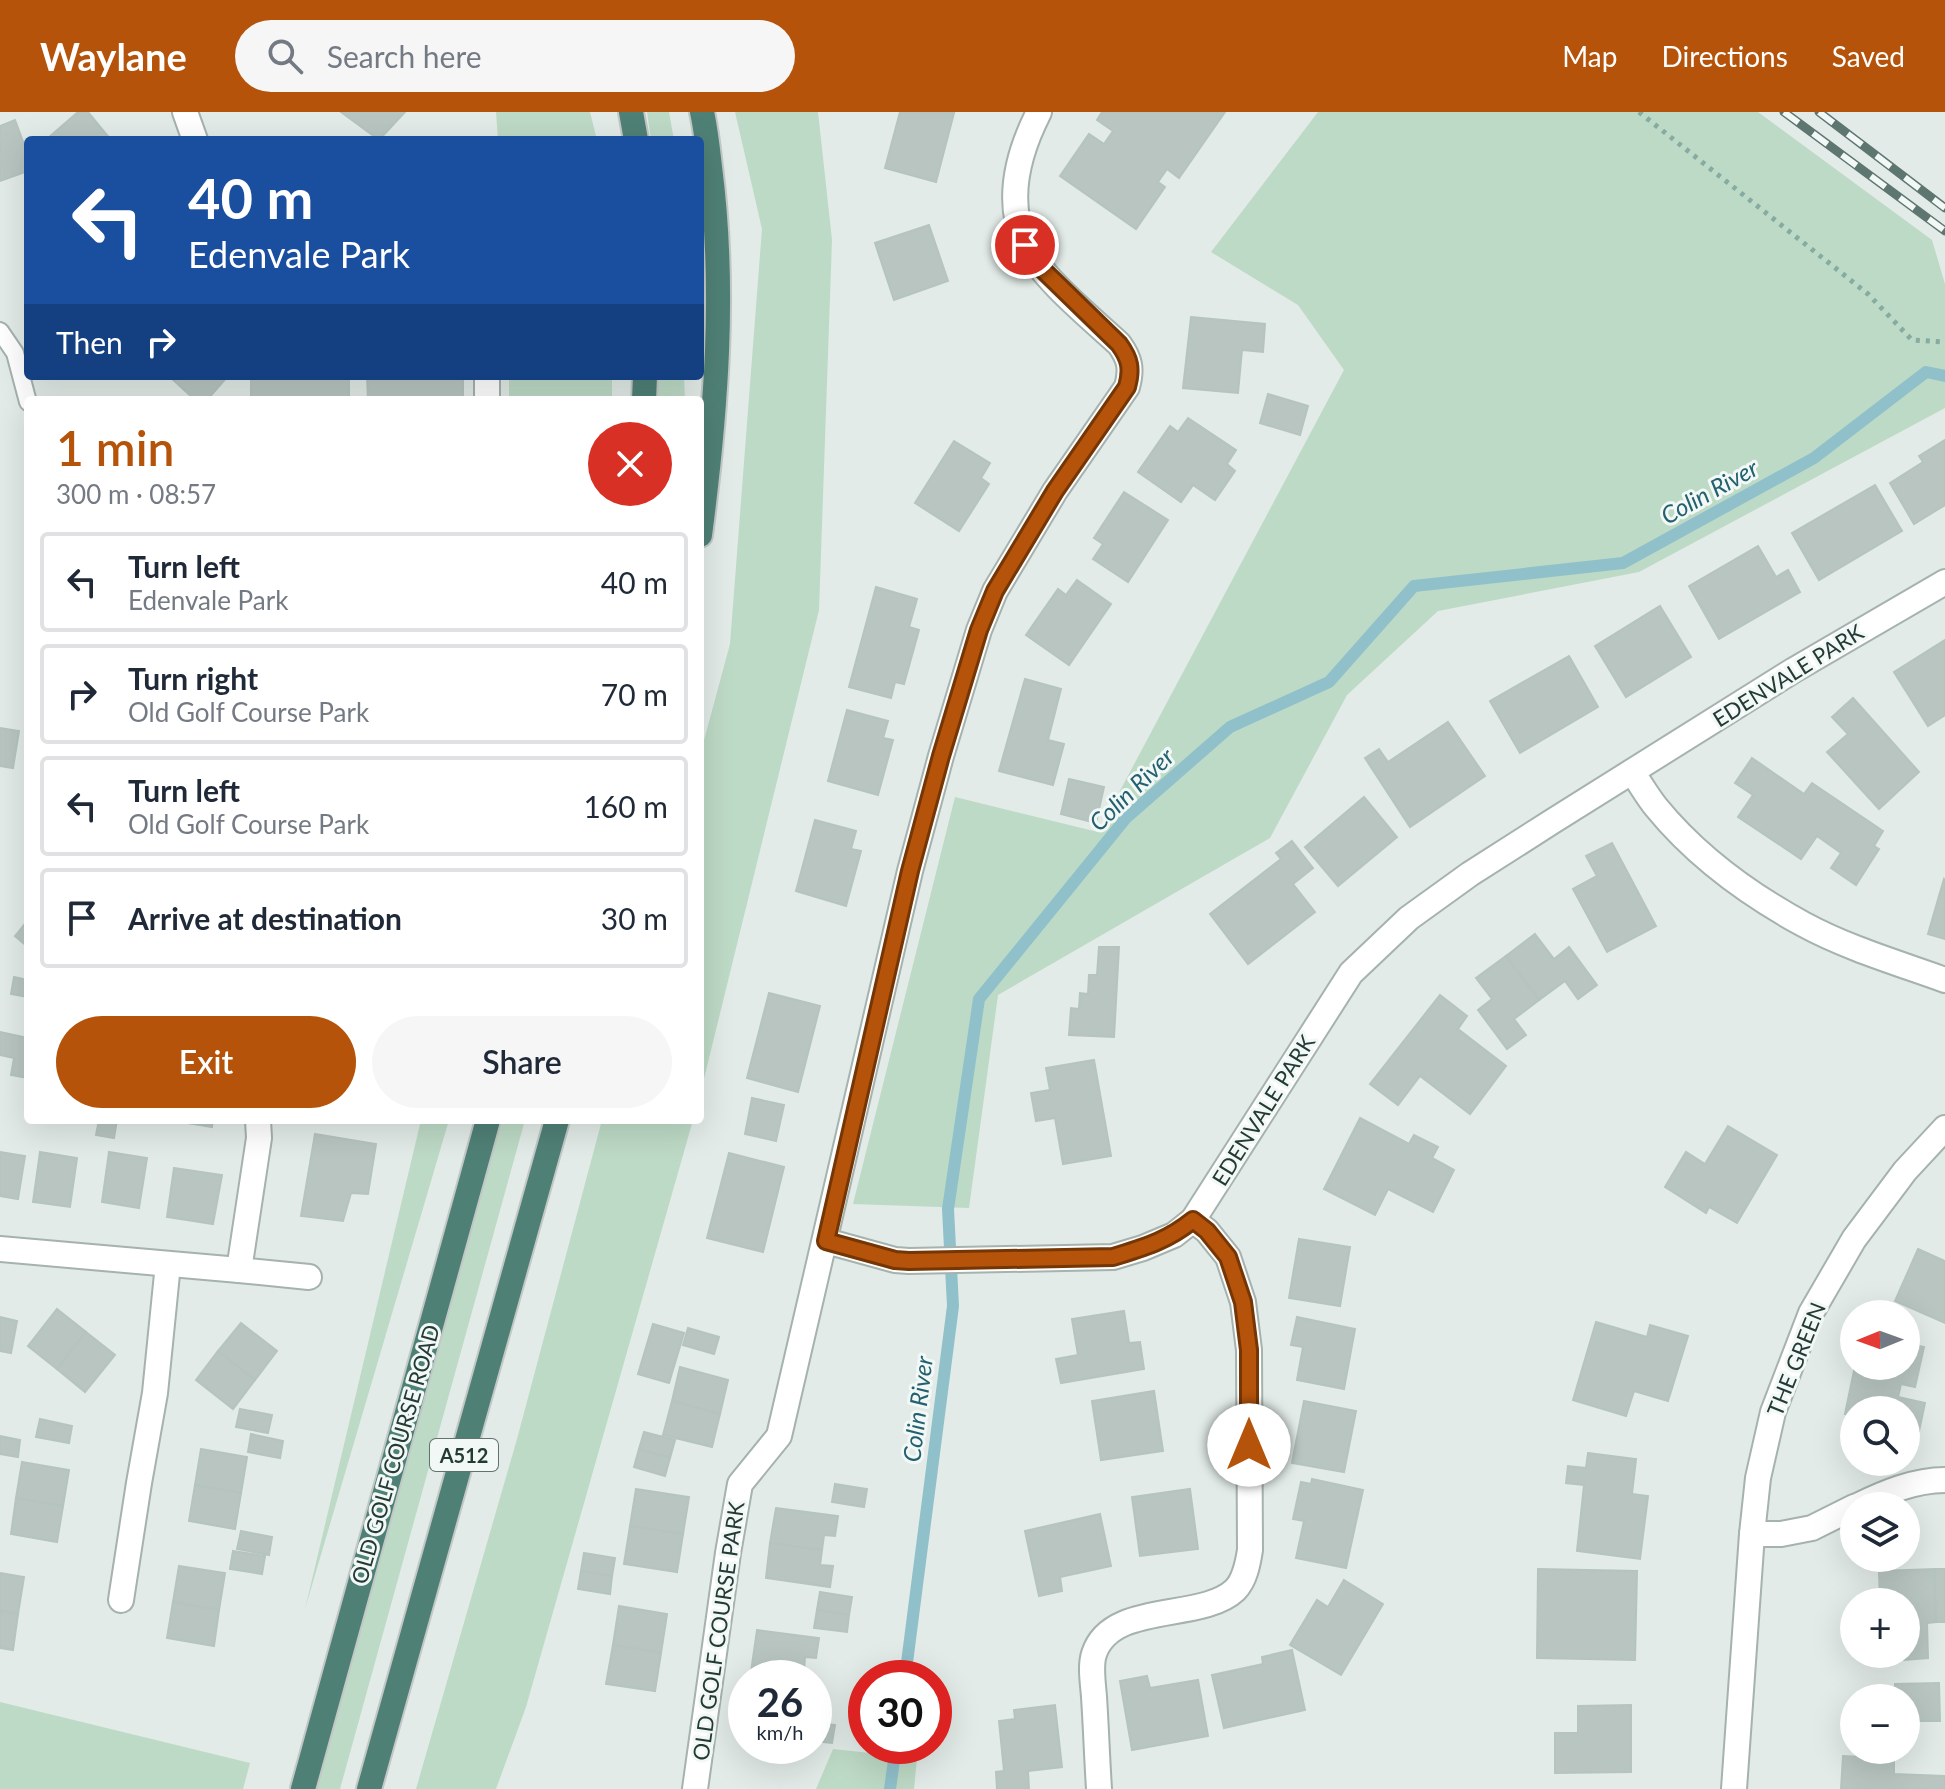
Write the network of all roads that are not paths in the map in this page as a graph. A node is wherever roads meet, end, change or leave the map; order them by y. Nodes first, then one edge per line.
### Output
1 (185, 112) edge
2 (631, 112) edge
3 (702, 112) edge
4 (1039, 112) edge
5 (194, 136) edge
6 (635, 136) edge
7 (0, 331) edge
8 (26, 396) edge
9 (704, 503) edge
10 (1945, 582) edge
11 (1632, 772) junction
12 (1945, 980) edge
13 (258, 1124) edge
14 (487, 1124) edge
15 (556, 1124) edge
16 (1945, 1128) edge
17 (1193, 1220) junction
18 (826, 1241) junction
19 (0, 1249) edge
20 (168, 1264) junction
21 (239, 1270) junction
22 (309, 1277) dead end
23 (1945, 1480) edge
24 (1891, 1492) edge
25 (1840, 1515) edge
26 (1752, 1534) junction
27 (121, 1600) dead end
28 (303, 1789) edge
29 (369, 1789) edge
30 (695, 1789) edge
31 (1099, 1789) edge
32 (1734, 1789) edge

1 - 5 street
2 - 6 highway
3 - 9 highway
4 - 18 street, OLD GOLF COURSE PARK
7 - 8 lane
10 - 11 street, EDENVALE PARK
11 - 12 street
11 - 17 street, EDENVALE PARK
13 - 21 street
14 - 28 highway, OLD GOLF COURSE ROAD / A512
15 - 29 highway, A512
16 - 26 street, THE GREEN
17 - 18 street, EDENVALE PARK
17 - 31 street
18 - 30 street, OLD GOLF COURSE PARK
19 - 20 street
20 - 21 street
20 - 27 street
21 - 22 street
23 - 24 street
25 - 26 street
26 - 32 street, THE GREEN

